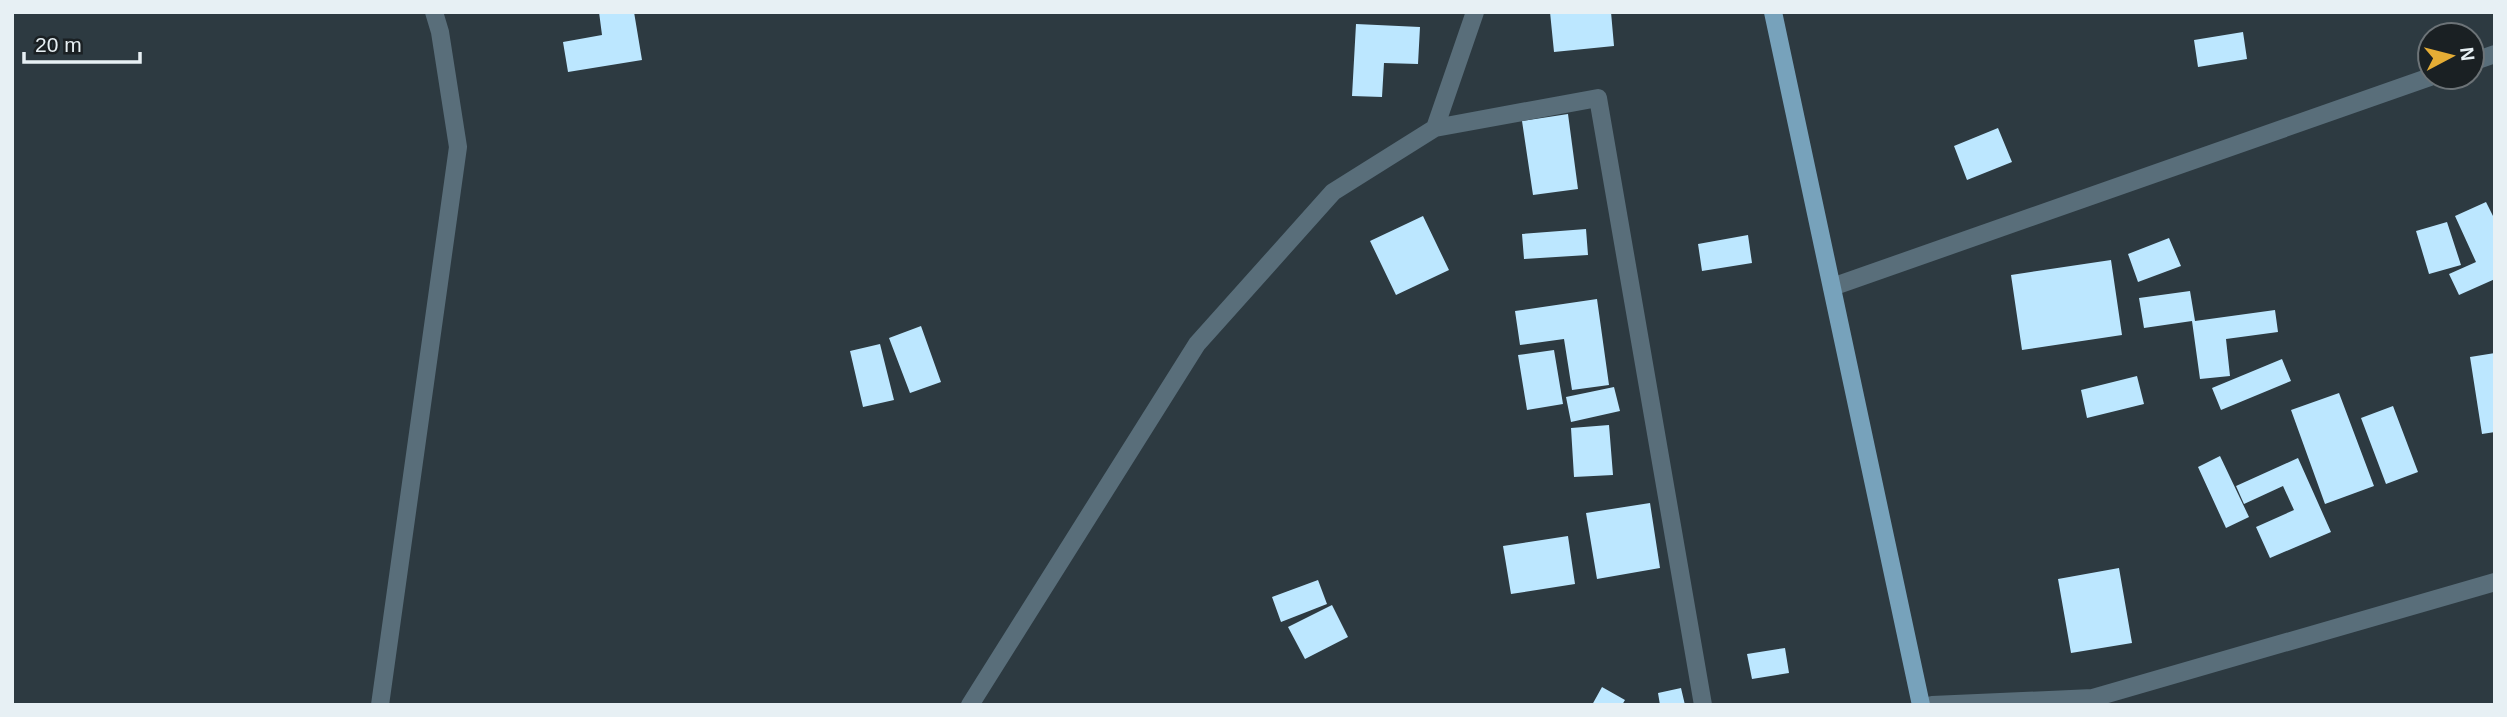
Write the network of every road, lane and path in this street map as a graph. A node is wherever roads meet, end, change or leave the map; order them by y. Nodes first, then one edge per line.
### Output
1 (434, 12) edge
2 (1475, 12) edge
3 (1773, 12) edge
4 (2416, 82) edge
5 (1435, 128) junction
6 (1832, 287) junction
7 (2495, 582) edge
8 (380, 705) edge
9 (970, 705) edge
10 (1703, 705) edge
11 (1921, 705) edge
12 (1932, 705) edge

1 - 8 street
2 - 5 street
3 - 6 main road
4 - 6 street
5 - 9 street
5 - 10 street
6 - 11 main road
7 - 12 street

